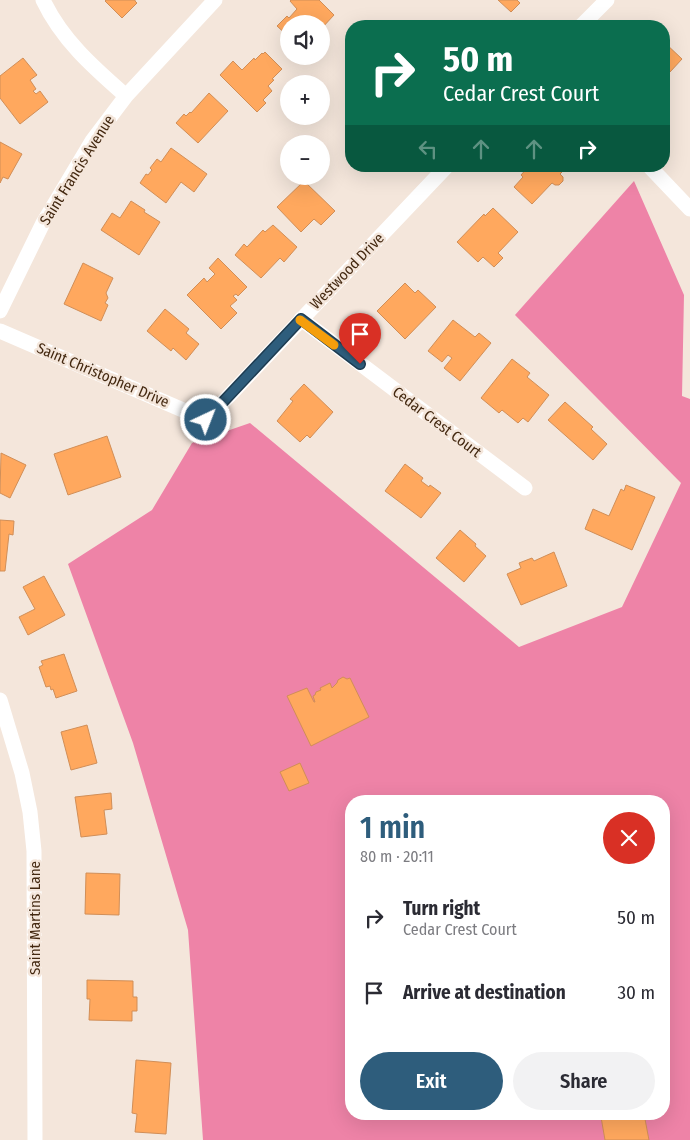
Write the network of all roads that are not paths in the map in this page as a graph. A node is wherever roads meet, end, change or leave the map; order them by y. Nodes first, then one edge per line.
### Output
1 (43, 0) edge
2 (215, 0) edge
3 (606, 0) edge
4 (587, 20) edge
5 (126, 96) junction
6 (441, 172) edge
7 (655, 172) edge
8 (690, 209) edge
9 (0, 311) edge
10 (301, 319) junction
11 (0, 331) edge
12 (206, 420) joint
13 (525, 488) dead end
14 (0, 700) edge
15 (35, 1140) edge

1 - 5 street
2 - 5 street, Saint Francis Avenue
3 - 4 street
5 - 9 street, Saint Francis Avenue
6 - 10 street, Westwood Drive
7 - 8 street
10 - 12 street, Westwood Drive
10 - 13 street, Cedar Crest Court
11 - 12 street, Saint Christopher Drive
14 - 15 street, Saint Martins Lane

